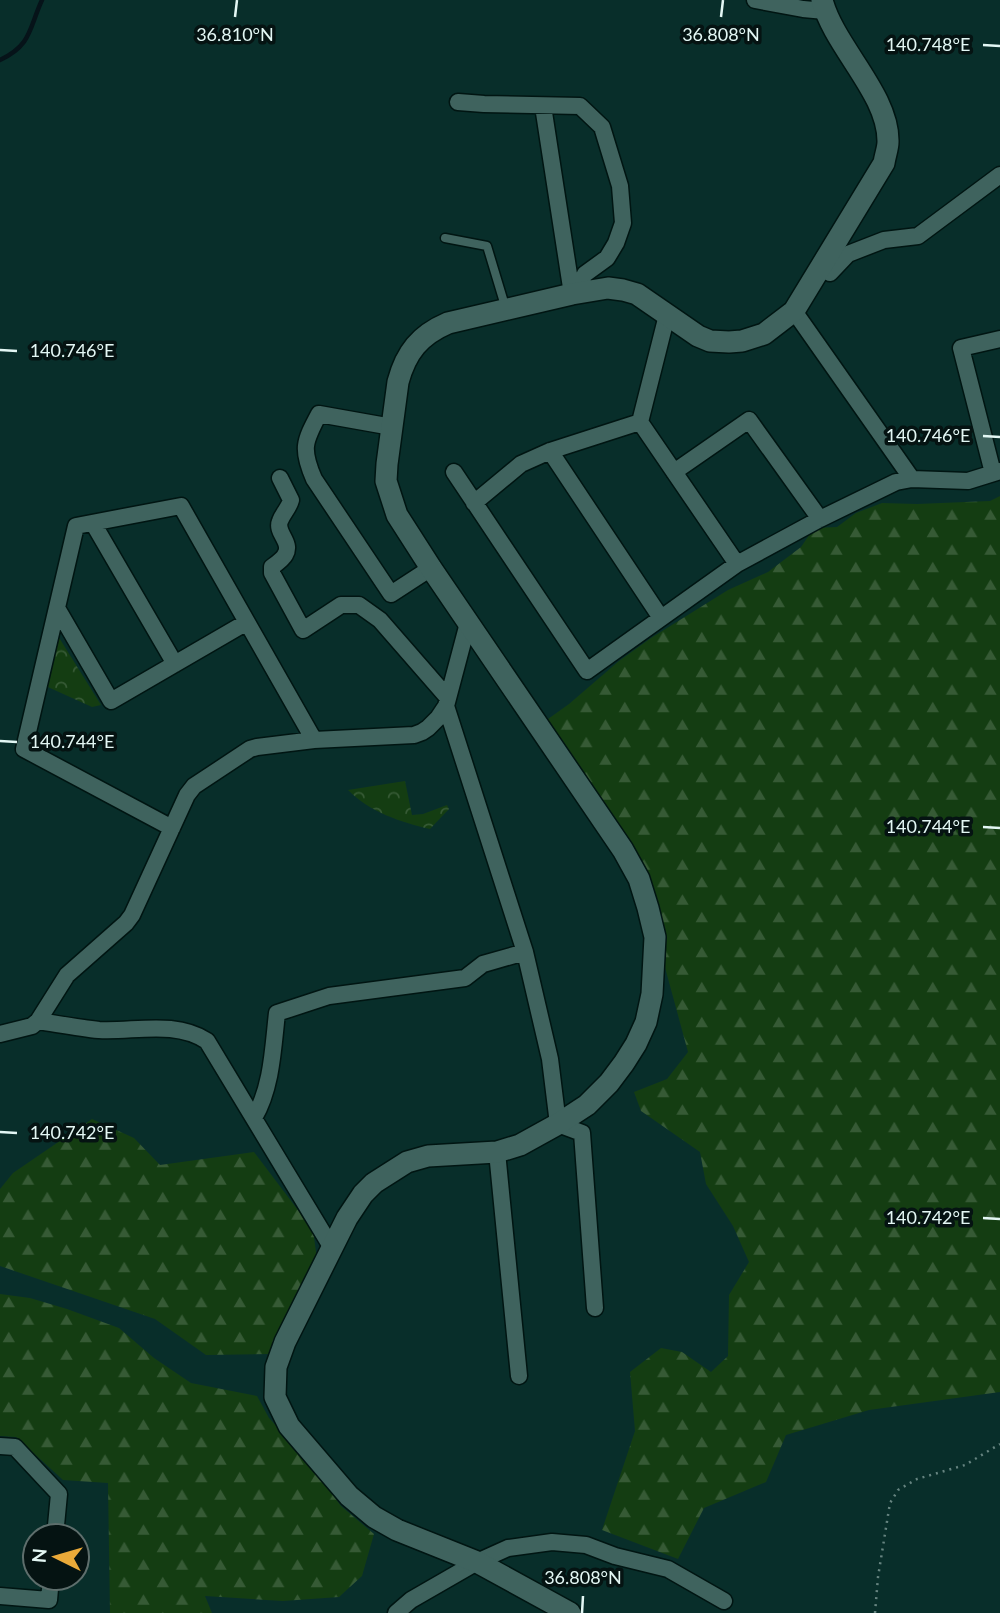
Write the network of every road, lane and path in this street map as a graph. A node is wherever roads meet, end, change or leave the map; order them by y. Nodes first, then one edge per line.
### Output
1 (755, 0) edge
2 (824, 5) edge
3 (458, 102) dead end
4 (543, 106) junction
5 (1000, 175) edge
6 (445, 238) dead end
7 (821, 267) junction
8 (574, 294) junction
9 (506, 309) junction
10 (794, 311) junction
11 (667, 315) junction
12 (1000, 339) edge
13 (640, 422) junction
14 (392, 427) junction
15 (550, 451) junction
16 (454, 472) dead end
17 (674, 472) junction
18 (996, 472) edge
19 (280, 478) dead end
20 (912, 479) junction
21 (474, 503) junction
22 (820, 519) junction
23 (93, 523) junction
24 (737, 564) junction
25 (431, 568) junction
26 (57, 608) junction
27 (661, 618) junction
28 (247, 622) junction
29 (468, 623) junction
30 (174, 664) junction
31 (447, 702) junction
32 (313, 740) junction
33 (172, 828) junction
34 (525, 952) junction
35 (38, 1021) junction
36 (0, 1034) edge
37 (254, 1118) junction
38 (558, 1124) junction
39 (498, 1152) junction
40 (332, 1248) junction
41 (595, 1308) dead end
42 (519, 1376) dead end
43 (1000, 1444) edge
44 (0, 1446) edge
45 (56, 1522) edge
46 (477, 1562) junction
47 (50, 1592) edge
48 (0, 1596) edge
49 (724, 1601) dead end
50 (396, 1613) edge
51 (570, 1613) edge
52 (875, 1613) edge

1 - 2 street
2 - 7 street
3 - 4 street
4 - 8 street
4 - 8 street
5 - 7 street
6 - 9 lane
7 - 10 street
8 - 9 street
8 - 11 street
9 - 14 street
10 - 11 street
10 - 20 street
11 - 13 street
12 - 18 street
13 - 15 street
13 - 17 street
14 - 25 street
14 - 25 street
15 - 21 street
15 - 27 street
16 - 21 street
17 - 22 street
17 - 24 street
18 - 20 street
19 - 31 street
20 - 22 street
21 - 27 street
22 - 24 street
23 - 26 street
23 - 28 street
23 - 30 street
24 - 27 street
25 - 29 street
26 - 30 street
26 - 33 street
28 - 30 street
28 - 32 street
29 - 31 street
29 - 38 street
31 - 32 street
31 - 34 street
32 - 33 street
33 - 35 street
34 - 37 street
34 - 38 street
35 - 36 street
35 - 37 street
37 - 40 street
38 - 39 street
38 - 41 street
39 - 40 street
39 - 42 street
40 - 46 street
43 - 52 path
44 - 45 street
46 - 49 street
46 - 50 street
46 - 51 street
47 - 48 street

